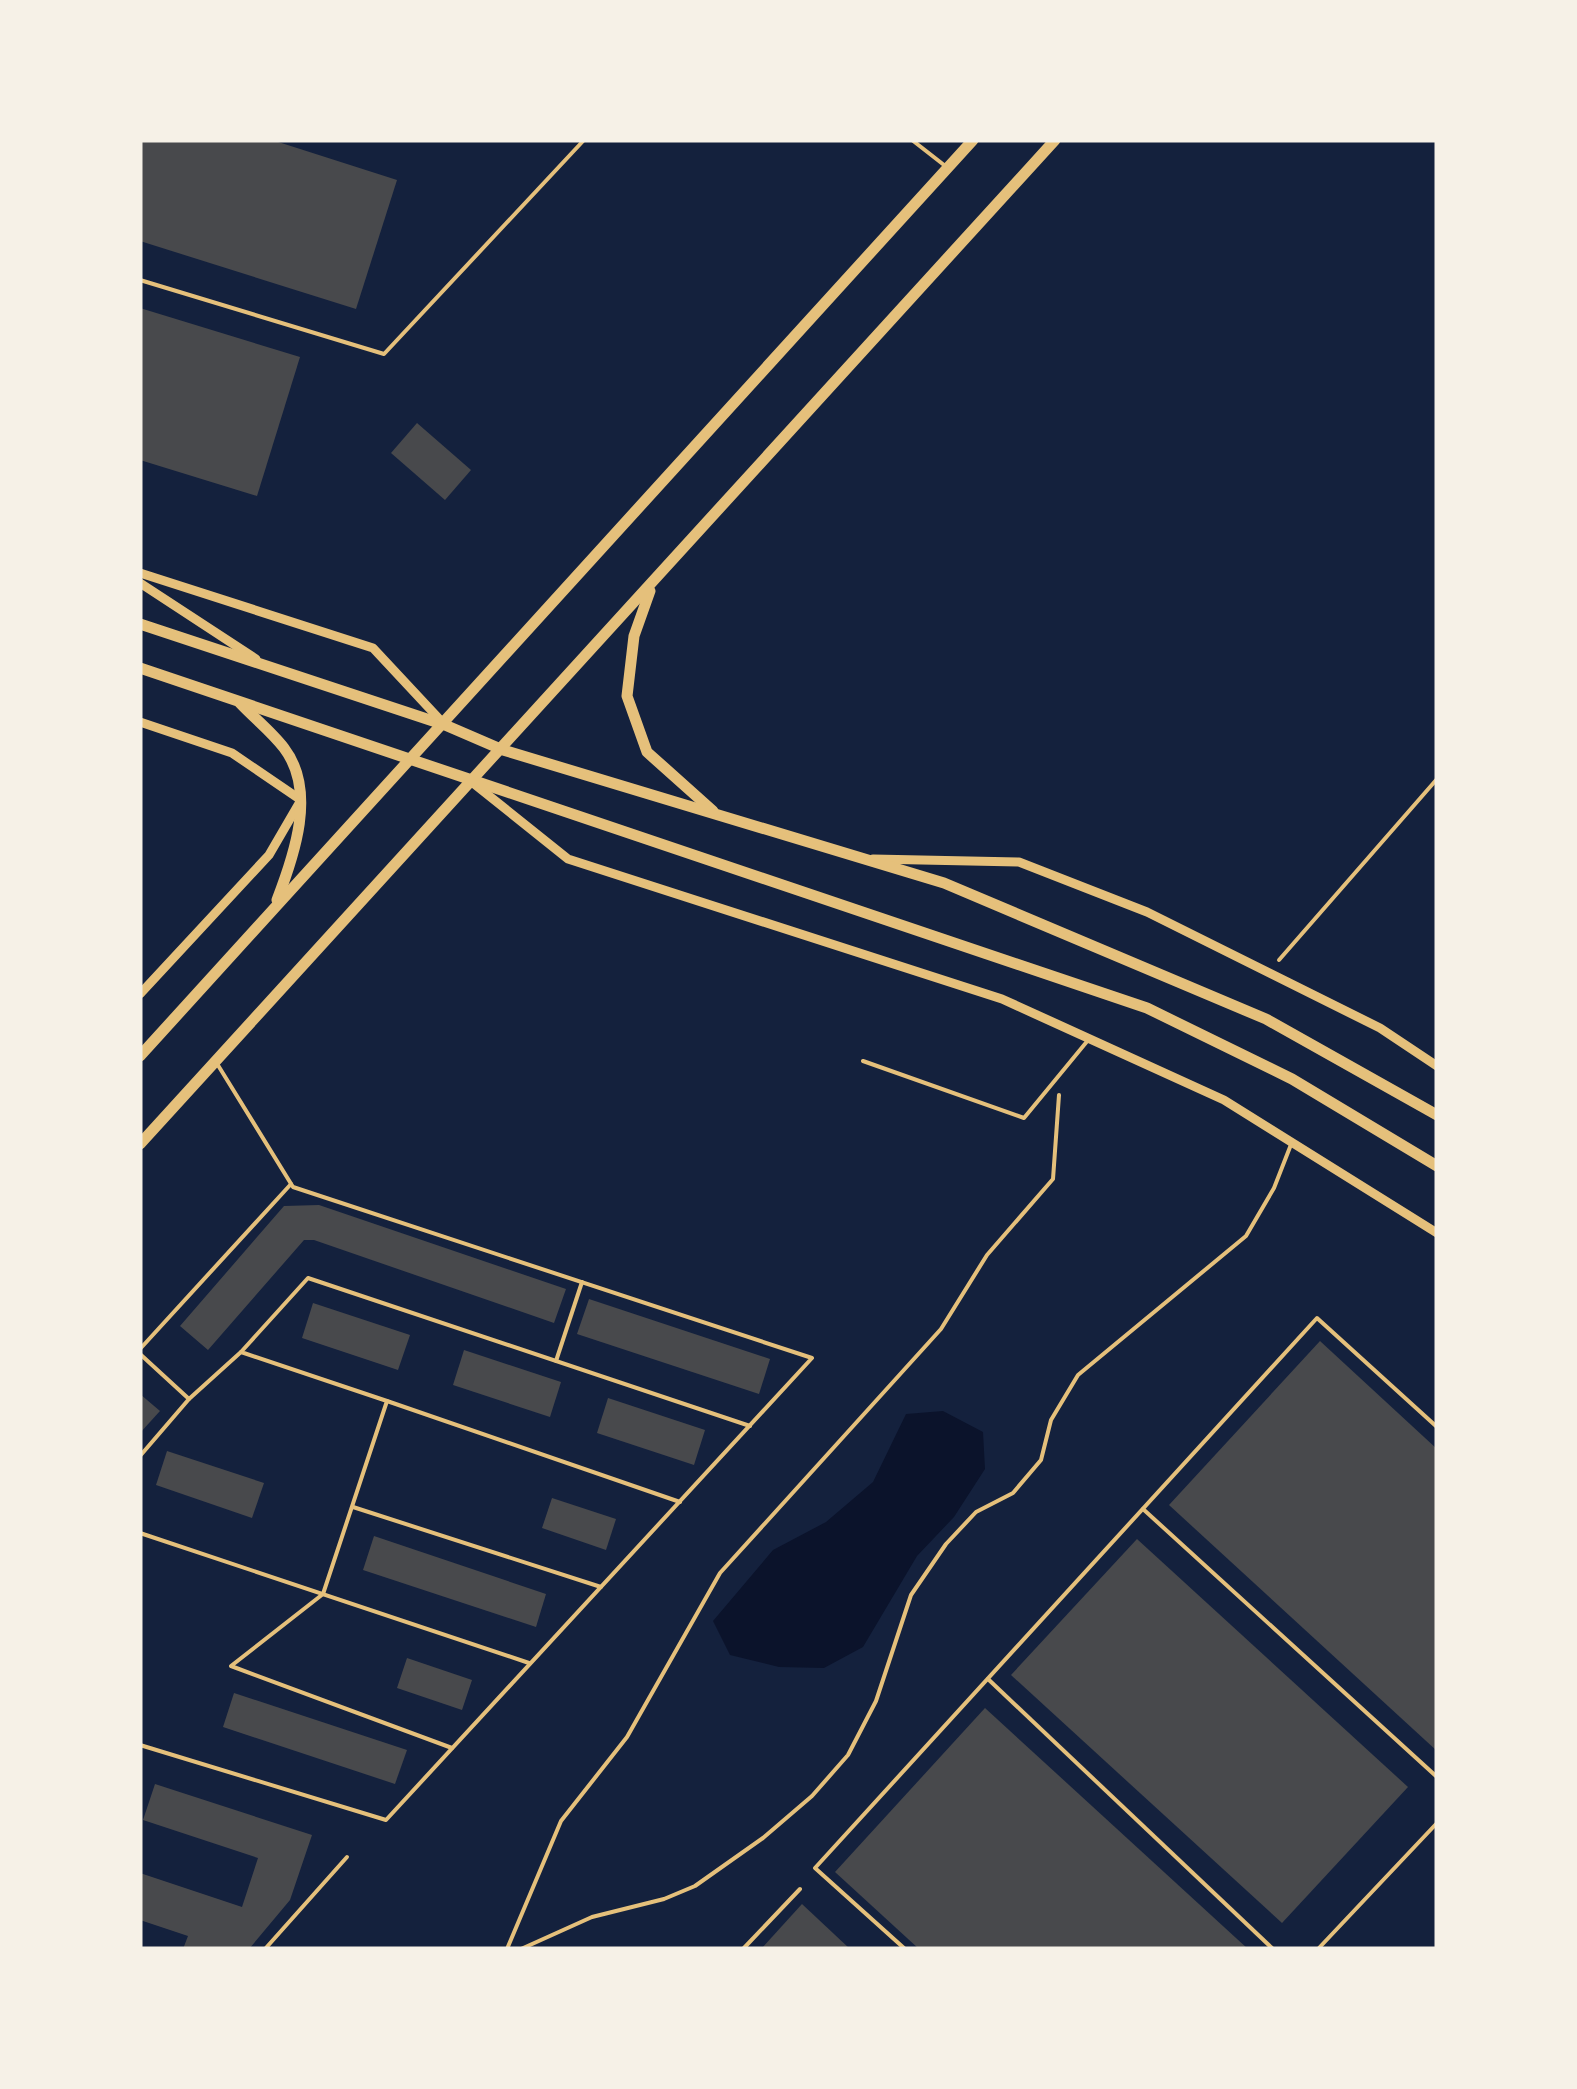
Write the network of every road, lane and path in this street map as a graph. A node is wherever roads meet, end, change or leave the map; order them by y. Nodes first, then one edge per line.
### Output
1 (584, 140) edge
2 (912, 140) edge
3 (973, 140) edge
4 (1056, 140) edge
5 (948, 168) junction
6 (140, 280) edge
7 (140, 572) edge
8 (140, 583) edge
9 (652, 586) junction
10 (140, 624) edge
11 (267, 666) junction
12 (140, 668) edge
13 (237, 700) junction
14 (140, 722) edge
15 (445, 725) junction
16 (503, 750) junction
17 (413, 760) junction
18 (1437, 779) edge
19 (473, 783) junction
20 (301, 800) junction
21 (717, 814) junction
22 (862, 858) junction
23 (274, 909) junction
24 (1269, 973) junction
25 (140, 994) edge
26 (1088, 1038) junction
27 (140, 1056) edge
28 (863, 1061) dead end
29 (216, 1062) junction
30 (1437, 1066) edge
31 (1060, 1073) junction
32 (1437, 1115) edge
33 (1292, 1142) junction
34 (140, 1144) edge
35 (1437, 1166) edge
36 (292, 1184) junction
37 (1437, 1233) edge
38 (582, 1282) junction
39 (140, 1352) edge
40 (241, 1352) junction
41 (556, 1361) junction
42 (189, 1399) junction
43 (387, 1401) junction
44 (750, 1426) junction
45 (1437, 1427) edge
46 (140, 1456) edge
47 (680, 1502) junction
48 (352, 1507) junction
49 (1143, 1509) junction
50 (140, 1533) edge
51 (601, 1588) junction
52 (323, 1594) junction
53 (530, 1664) junction
54 (988, 1679) junction
55 (140, 1744) edge
56 (452, 1748) junction
57 (1437, 1778) edge
58 (1437, 1822) edge
59 (347, 1857) dead end
60 (800, 1889) dead end
61 (264, 1949) edge
62 (507, 1949) edge
63 (521, 1949) edge
64 (744, 1949) edge
65 (905, 1949) edge
66 (1273, 1949) edge
67 (1318, 1949) edge

1 - 6 lane
2 - 5 lane
3 - 5 main road
4 - 9 main road
5 - 15 main road
7 - 15 street
8 - 11 street
9 - 16 main road
9 - 21 main road
10 - 11 main road
11 - 15 main road
12 - 13 main road
13 - 17 main road
13 - 20 main road
14 - 20 street
15 - 16 main road
15 - 17 main road
16 - 19 main road
16 - 21 main road
17 - 19 main road
17 - 23 main road
18 - 24 path
19 - 26 street
19 - 29 main road
19 - 35 main road
20 - 23 main road
20 - 25 street
21 - 22 main road
22 - 24 street
22 - 32 main road
23 - 27 main road
24 - 30 street
26 - 31 lane
26 - 33 street
28 - 31 lane
29 - 34 main road
29 - 36 lane
31 - 62 path
33 - 37 street
33 - 63 lane
36 - 38 lane
36 - 39 lane
38 - 41 lane
38 - 44 lane
39 - 42 lane
40 - 41 lane
40 - 42 lane
40 - 43 lane
41 - 44 lane
42 - 46 lane
43 - 47 lane
43 - 48 lane
44 - 47 lane
45 - 49 lane
47 - 51 lane
48 - 51 lane
48 - 52 lane
49 - 54 lane
49 - 57 lane
50 - 52 lane
51 - 53 lane
52 - 53 lane
52 - 56 lane
53 - 56 lane
54 - 65 lane
54 - 66 lane
55 - 56 lane
58 - 67 lane
59 - 61 lane
60 - 64 lane

